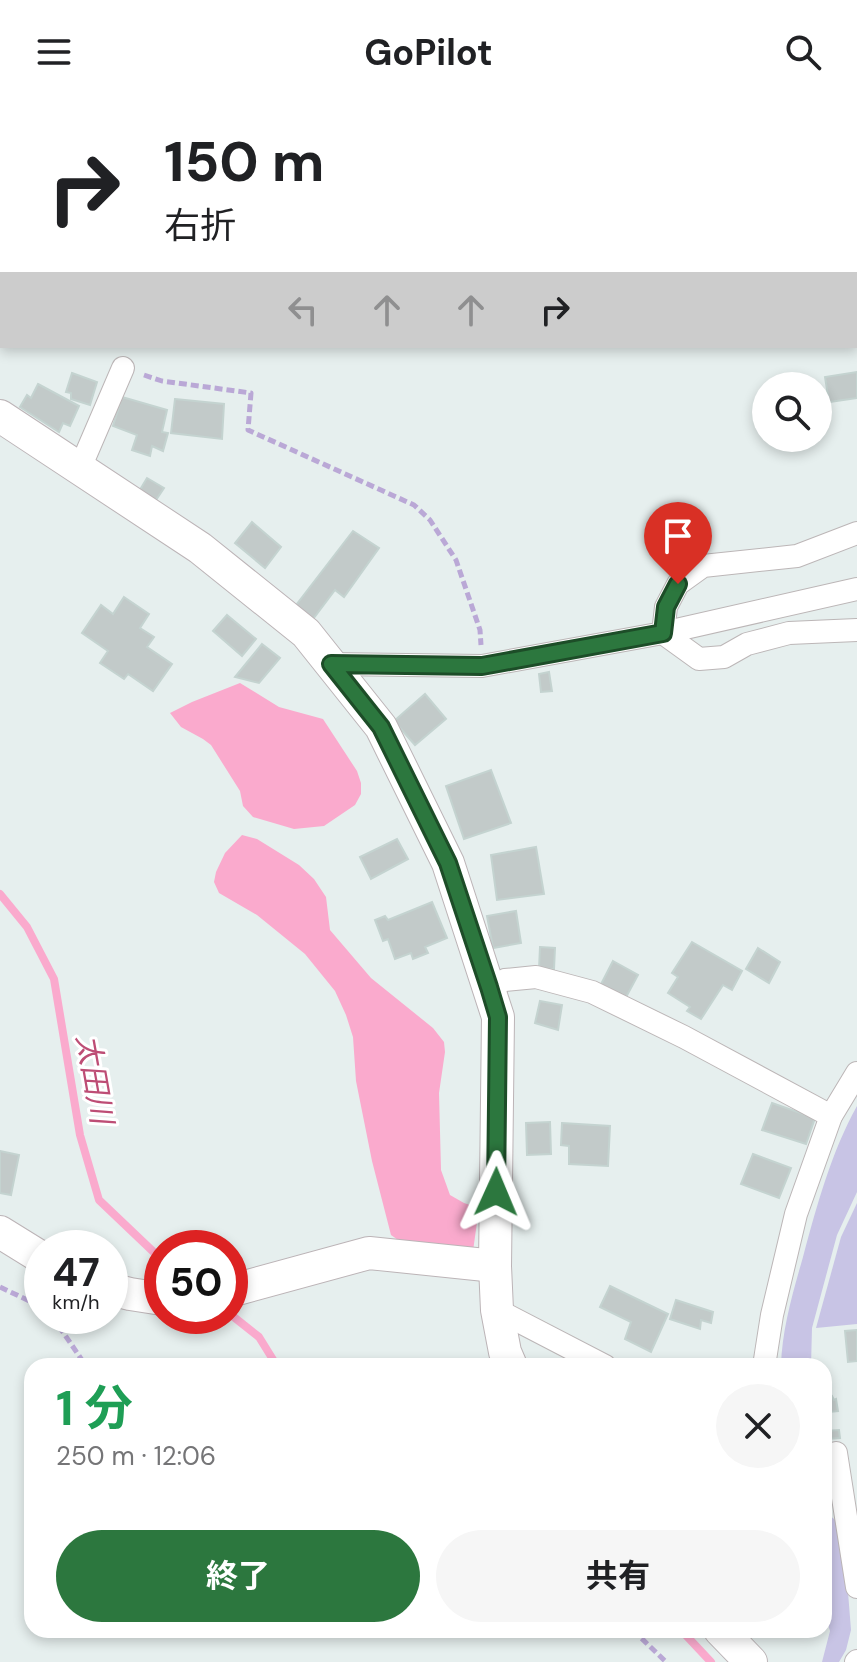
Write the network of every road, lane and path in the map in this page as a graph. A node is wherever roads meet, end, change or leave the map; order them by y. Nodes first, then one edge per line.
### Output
1 (123, 368) joint
2 (0, 416) edge
3 (80, 468) junction
4 (857, 533) edge
5 (857, 589) edge
6 (857, 630) edge
7 (663, 633) junction
8 (331, 664) junction
9 (482, 666) junction
10 (489, 987) junction
11 (857, 1073) edge
12 (831, 1116) junction
13 (0, 1232) edge
14 (24, 1247) edge
15 (495, 1266) junction
16 (248, 1286) edge
17 (0, 1287) edge
18 (24, 1298) edge
19 (497, 1310) junction
20 (64, 1334) edge
21 (81, 1358) edge
22 (508, 1358) edge
23 (590, 1358) edge
24 (765, 1358) edge
25 (836, 1453) dead end
26 (857, 1587) edge
27 (641, 1638) edge
28 (728, 1638) edge
29 (666, 1662) edge
30 (751, 1662) edge

1 - 3 street
1 - 9 path
2 - 3 main road
3 - 8 main road
4 - 7 street
5 - 7 street
6 - 7 street
7 - 9 street
8 - 9 street
8 - 10 main road
10 - 12 street
10 - 15 main road
11 - 12 street
12 - 24 street
13 - 14 main road
15 - 16 main road
15 - 19 main road
17 - 18 path
19 - 22 main road
19 - 23 street
20 - 21 path
25 - 26 street
27 - 29 path
28 - 30 main road

